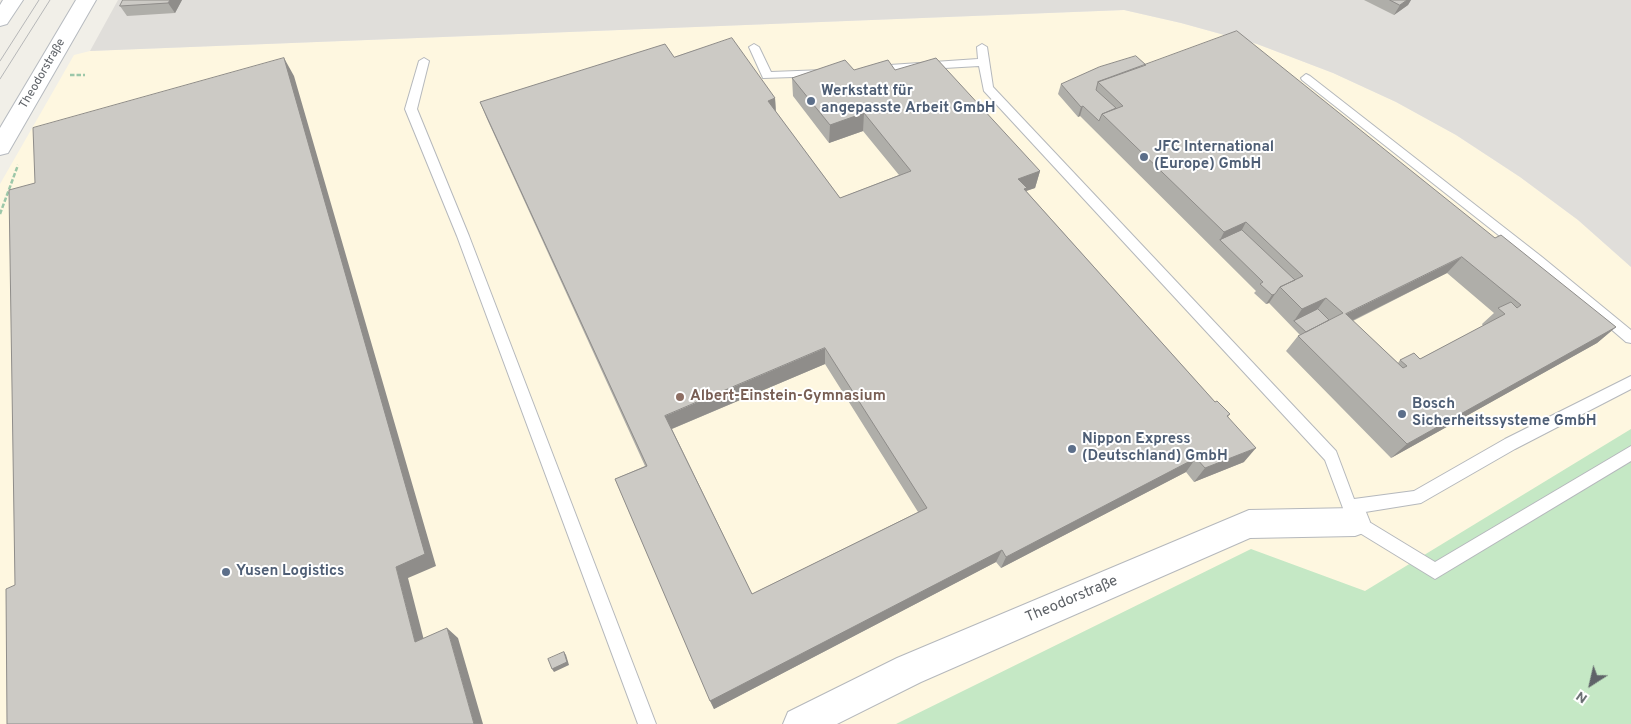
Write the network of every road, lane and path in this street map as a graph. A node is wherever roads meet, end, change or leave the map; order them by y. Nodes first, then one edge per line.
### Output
1 (13, 0) edge
2 (86, 0) edge
3 (0, 20) edge
4 (754, 47) dead end
5 (982, 47) dead end
6 (424, 61) dead end
7 (984, 62) junction
8 (865, 70) edge
9 (836, 72) edge
10 (68, 75) dead end
11 (85, 75) dead end
12 (1306, 78) dead end
13 (0, 147) edge
14 (1631, 338) edge
15 (1631, 382) edge
16 (1631, 453) edge
17 (1353, 515) junction
18 (647, 724) edge
19 (800, 724) edge

1 - 3 street
2 - 13 street, Theodorstraße
4 - 9 lane
5 - 7 lane
6 - 18 lane
7 - 8 lane
7 - 17 lane
10 - 11 path
12 - 14 lane
15 - 17 lane
16 - 17 lane
17 - 19 street, Theodorstraße

